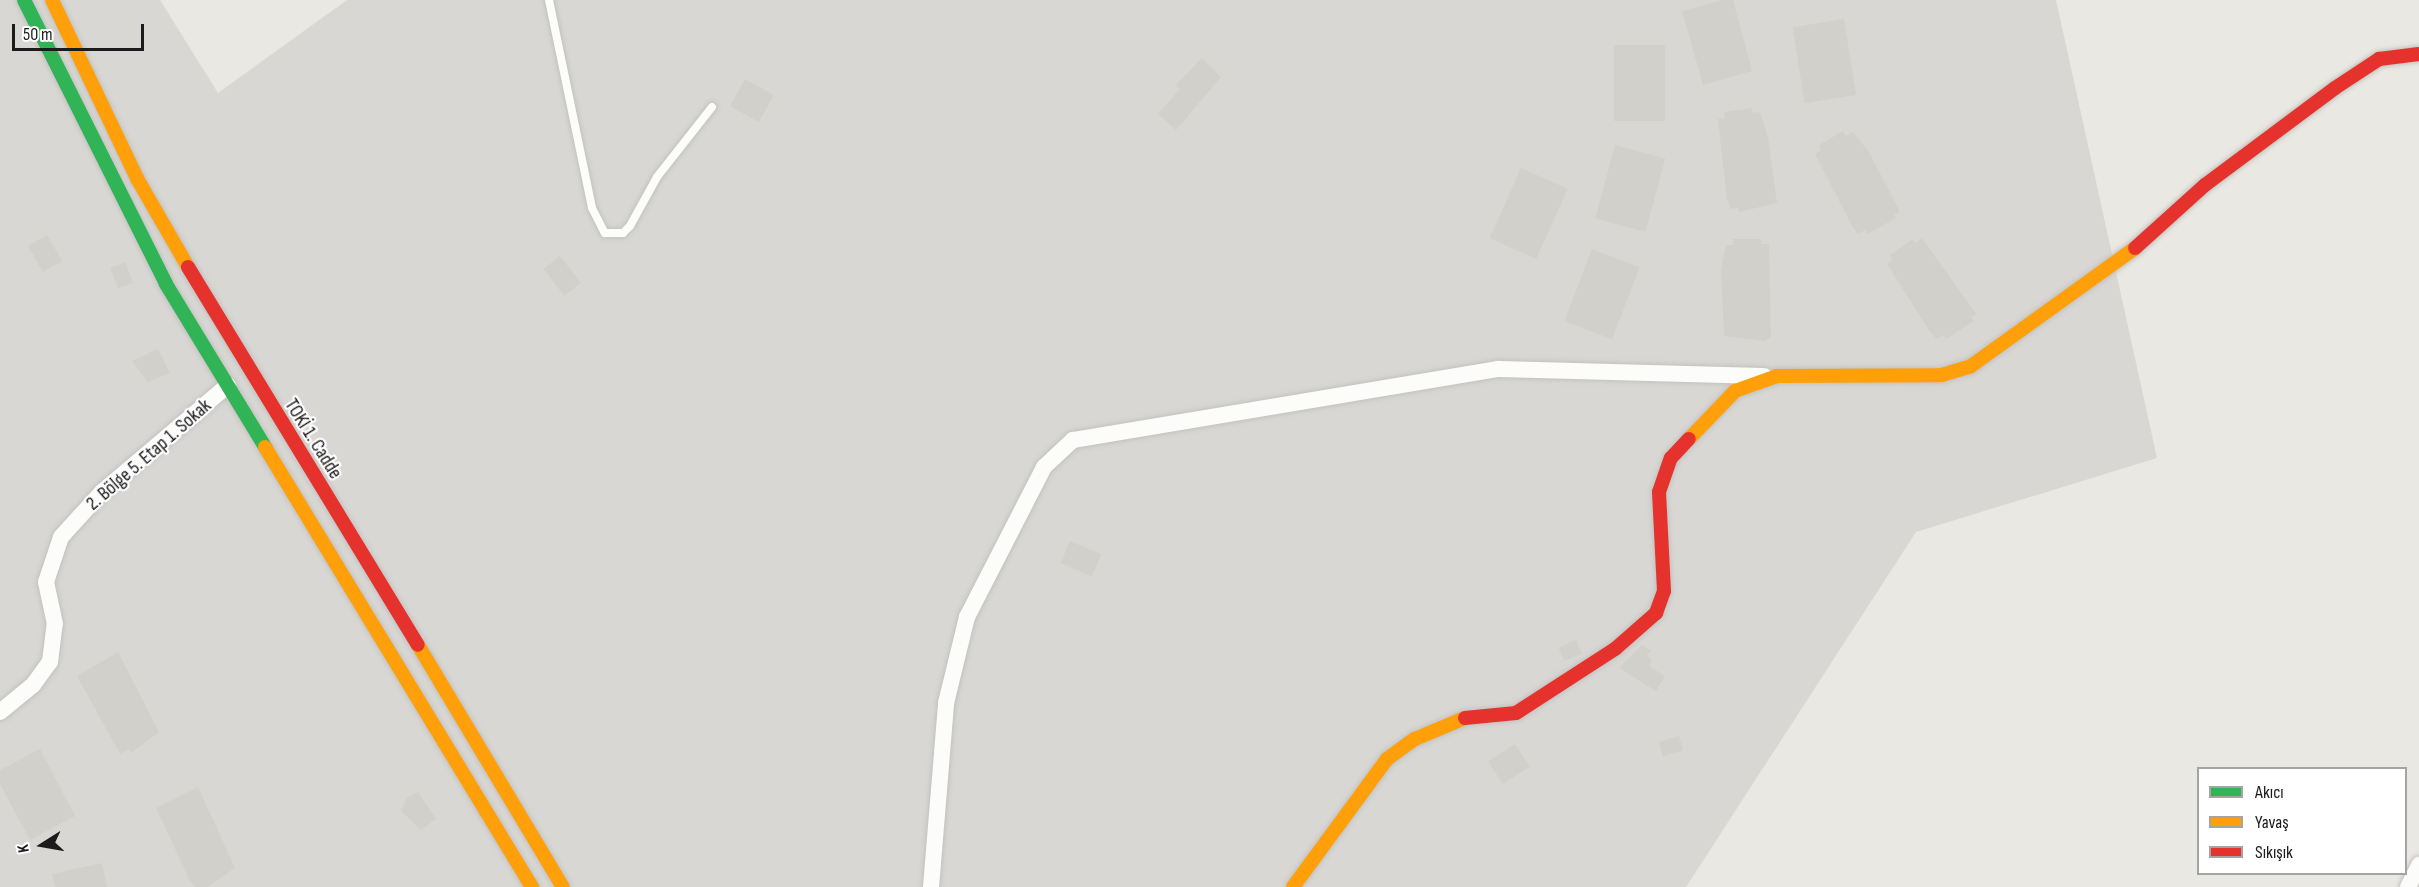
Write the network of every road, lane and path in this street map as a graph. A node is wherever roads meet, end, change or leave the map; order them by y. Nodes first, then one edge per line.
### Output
1 (24, 0) edge
2 (52, 0) edge
3 (549, 0) edge
4 (2419, 54) edge
5 (712, 107) dead end
6 (1777, 376) junction
7 (228, 386) junction
8 (0, 712) edge
9 (2419, 865) edge
10 (532, 887) edge
11 (563, 887) edge
12 (931, 887) edge
13 (1293, 887) edge
14 (2409, 887) edge

1 - 7 main road
2 - 11 main road, TOKİ 1. Cadde
3 - 5 lane
4 - 6 main road
6 - 12 street
6 - 13 main road
7 - 8 street, 2. Bölge 5. Etap 1. Sokak
7 - 10 main road
9 - 14 street

